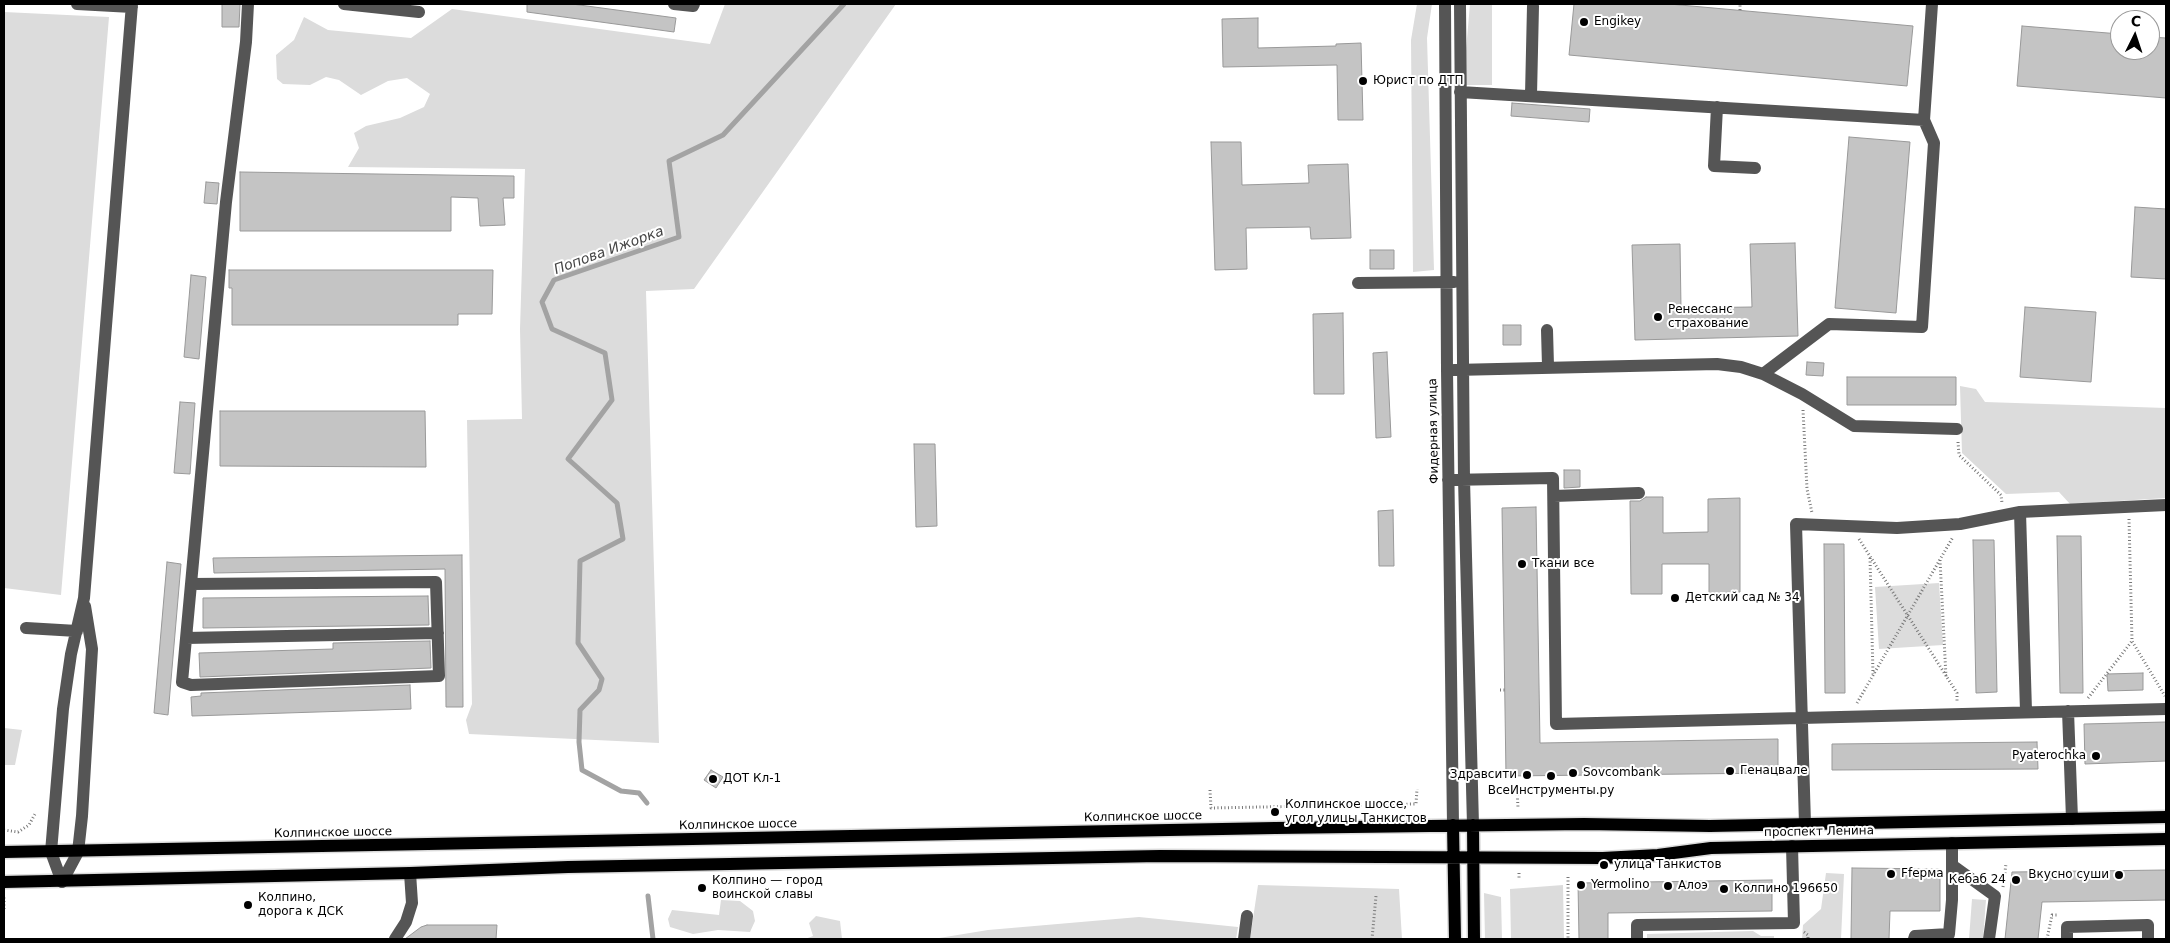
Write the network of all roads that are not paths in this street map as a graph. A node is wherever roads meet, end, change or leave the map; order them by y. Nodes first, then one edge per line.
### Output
1 (77, 4) edge
2 (248, 4) edge
3 (344, 4) edge
4 (674, 4) edge
5 (694, 4) edge
6 (1445, 4) edge
7 (1460, 4) edge
8 (1932, 4) edge
9 (132, 6) edge
10 (1533, 6) dead end
11 (419, 12) dead end
12 (1460, 92) junction
13 (1531, 95) junction
14 (1717, 107) junction
15 (1924, 120) junction
16 (1755, 168) dead end
17 (1446, 282) junction
18 (1462, 282) junction
19 (1358, 283) dead end
20 (1547, 330) dead end
21 (1548, 366) junction
22 (1446, 370) junction
23 (1462, 370) junction
24 (1763, 374) junction
25 (1957, 429) road end
26 (1464, 479) junction
27 (1448, 480) junction
28 (1639, 493) dead end
29 (1554, 496) junction
30 (2166, 505) edge
31 (2020, 512) junction
32 (191, 584) junction
33 (84, 598) junction
34 (26, 628) dead end
35 (77, 631) junction
36 (438, 633) junction
37 (186, 638) junction
38 (2166, 709) edge
39 (2026, 711) junction
40 (2073, 711) junction
41 (1803, 717) junction
42 (2166, 817) edge
43 (2072, 819) junction
44 (1805, 824) junction
45 (1473, 825) junction
46 (1453, 826) junction
47 (2166, 838) edge
48 (1952, 843) junction
49 (1792, 846) junction
50 (4, 852) edge
51 (51, 852) junction
52 (78, 852) junction
53 (1454, 858) junction
54 (1472, 858) junction
55 (1952, 865) junction
56 (410, 873) junction
57 (4, 882) edge
58 (62, 882) junction
59 (1247, 916) dead end
60 (2108, 926) junction
61 (395, 939) edge
62 (1244, 939) edge
63 (1455, 939) edge
64 (1474, 939) edge
65 (1637, 939) edge
66 (1914, 939) edge
67 (1989, 939) edge
68 (2066, 939) edge
69 (2108, 939) edge
70 (2148, 939) edge

1 - 9 street
2 - 32 street
3 - 11 street
4 - 5 street
6 - 17 street, Фидерная улица
7 - 12 street
8 - 15 street
9 - 33 street
10 - 13 street
12 - 13 street
12 - 18 street
13 - 14 street
14 - 15 street
14 - 16 street
15 - 24 street
17 - 18 street
17 - 19 street
17 - 22 street, Фидерная улица
18 - 23 street
20 - 21 street
21 - 23 street
21 - 24 street
22 - 23 street
22 - 27 street, Фидерная улица
23 - 26 street
24 - 25 street
26 - 27 street
26 - 29 street
26 - 45 street
27 - 46 street, Фидерная улица
28 - 29 street
29 - 41 street
30 - 31 street
31 - 39 street
31 - 41 street
32 - 36 street
32 - 37 street
33 - 35 street
33 - 52 street
34 - 35 street
35 - 51 street
36 - 37 street
36 - 37 street
38 - 40 street
39 - 40 street
39 - 41 street
40 - 43 street
41 - 44 street
42 - 43 main road, проспект Ленина
43 - 44 main road, проспект Ленина
44 - 45 main road, проспект Ленина
45 - 46 main road, Колпинское шоссе
45 - 54 main road
46 - 52 main road, Колпинское шоссе
46 - 53 main road, Фидерная улица
47 - 48 main road, проспект Ленина
48 - 49 main road, проспект Ленина
48 - 55 street
49 - 54 main road, проспект Ленина
49 - 65 street
50 - 51 main road, Колпинское шоссе
51 - 52 main road, Колпинское шоссе
51 - 58 street
52 - 58 street
53 - 54 main road
53 - 56 main road
53 - 63 main road
54 - 64 main road
55 - 66 street
55 - 67 street
56 - 58 main road
56 - 61 street
57 - 58 main road
59 - 62 street
60 - 68 street
60 - 69 street
60 - 70 street

